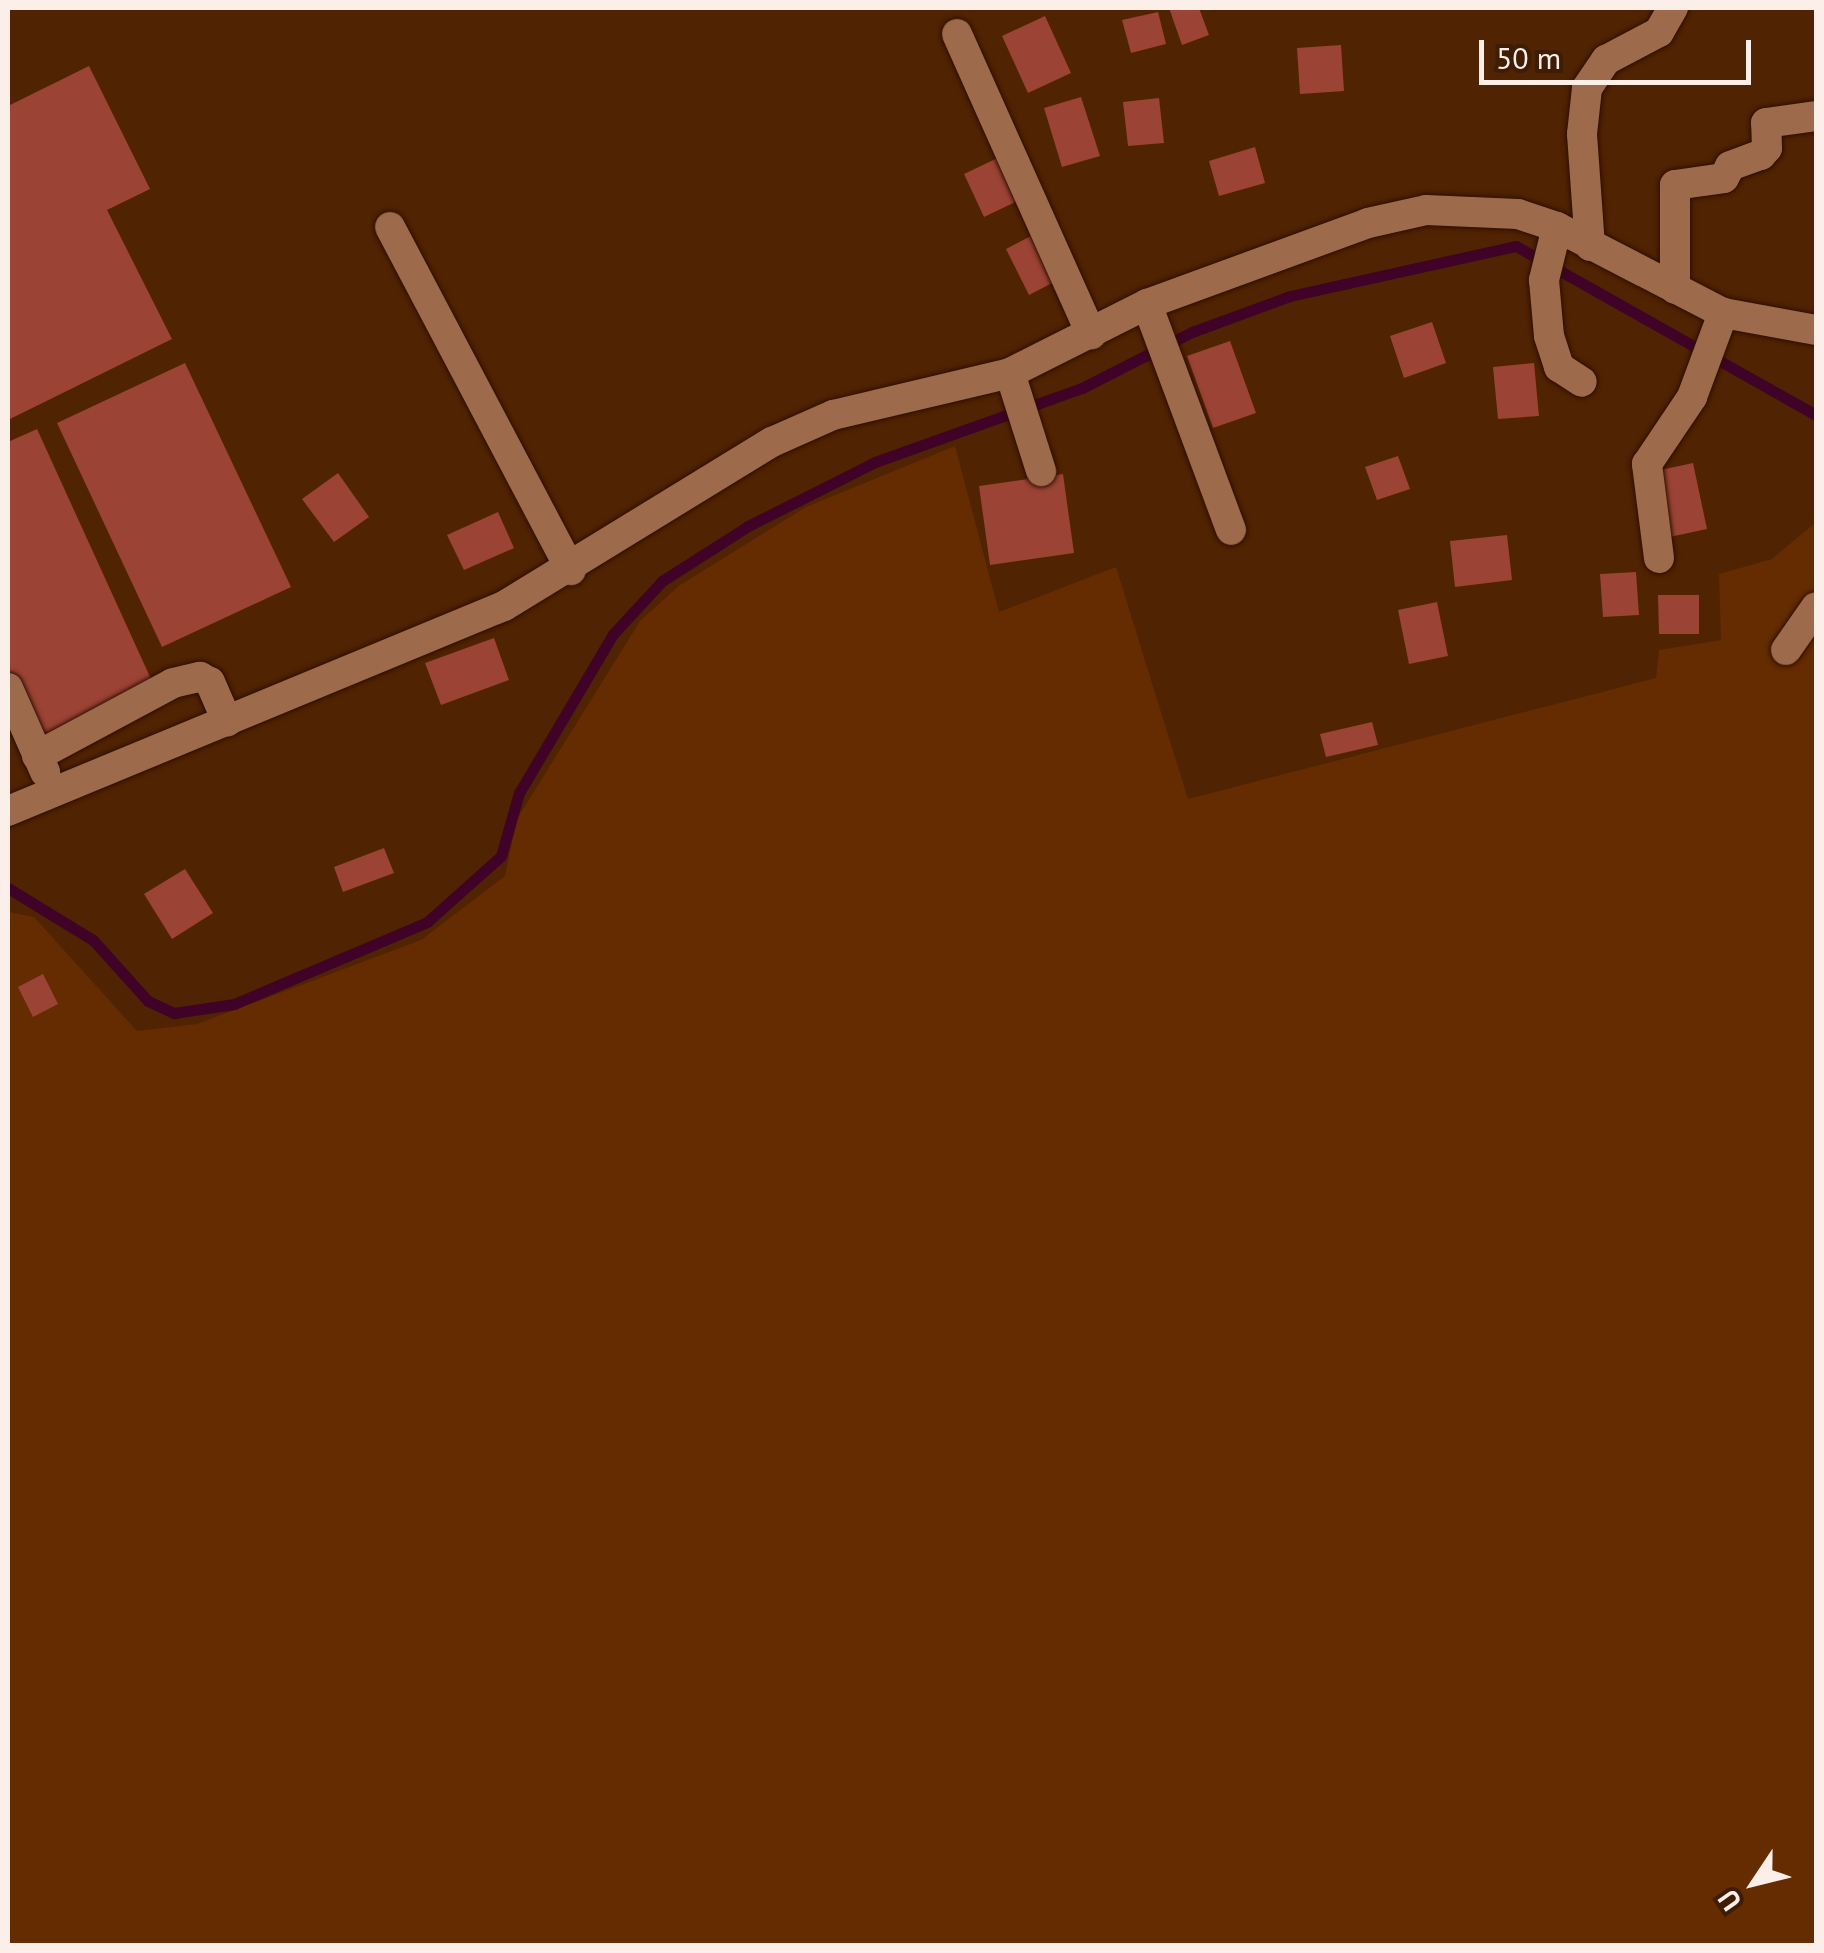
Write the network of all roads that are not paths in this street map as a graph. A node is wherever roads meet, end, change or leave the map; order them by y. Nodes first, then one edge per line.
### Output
1 (1674, 8) edge
2 (958, 34) dead end
3 (1816, 116) edge
4 (390, 227) dead end
5 (1554, 238) junction
6 (1590, 246) junction
7 (1675, 289) junction
8 (1149, 311) junction
9 (1719, 326) junction
10 (1812, 327) edge
11 (1090, 334) junction
12 (1010, 373) junction
13 (1582, 382) dead end
14 (1041, 471) dead end
15 (1231, 530) dead end
16 (1659, 558) dead end
17 (572, 570) junction
18 (1816, 608) edge
19 (1786, 650) dead end
20 (8, 688) edge
21 (227, 720) junction
22 (37, 756) junction
23 (54, 793) junction
24 (8, 811) edge

1 - 6 street
2 - 11 street
3 - 7 street
4 - 17 street
5 - 6 street
5 - 8 street
5 - 13 street
6 - 7 street
7 - 9 street
8 - 11 street
8 - 15 street
9 - 10 street
9 - 16 street
11 - 12 street
12 - 14 street
12 - 17 street
17 - 21 street
18 - 19 street
20 - 22 street
21 - 22 street
21 - 23 street
22 - 23 street
23 - 24 street

